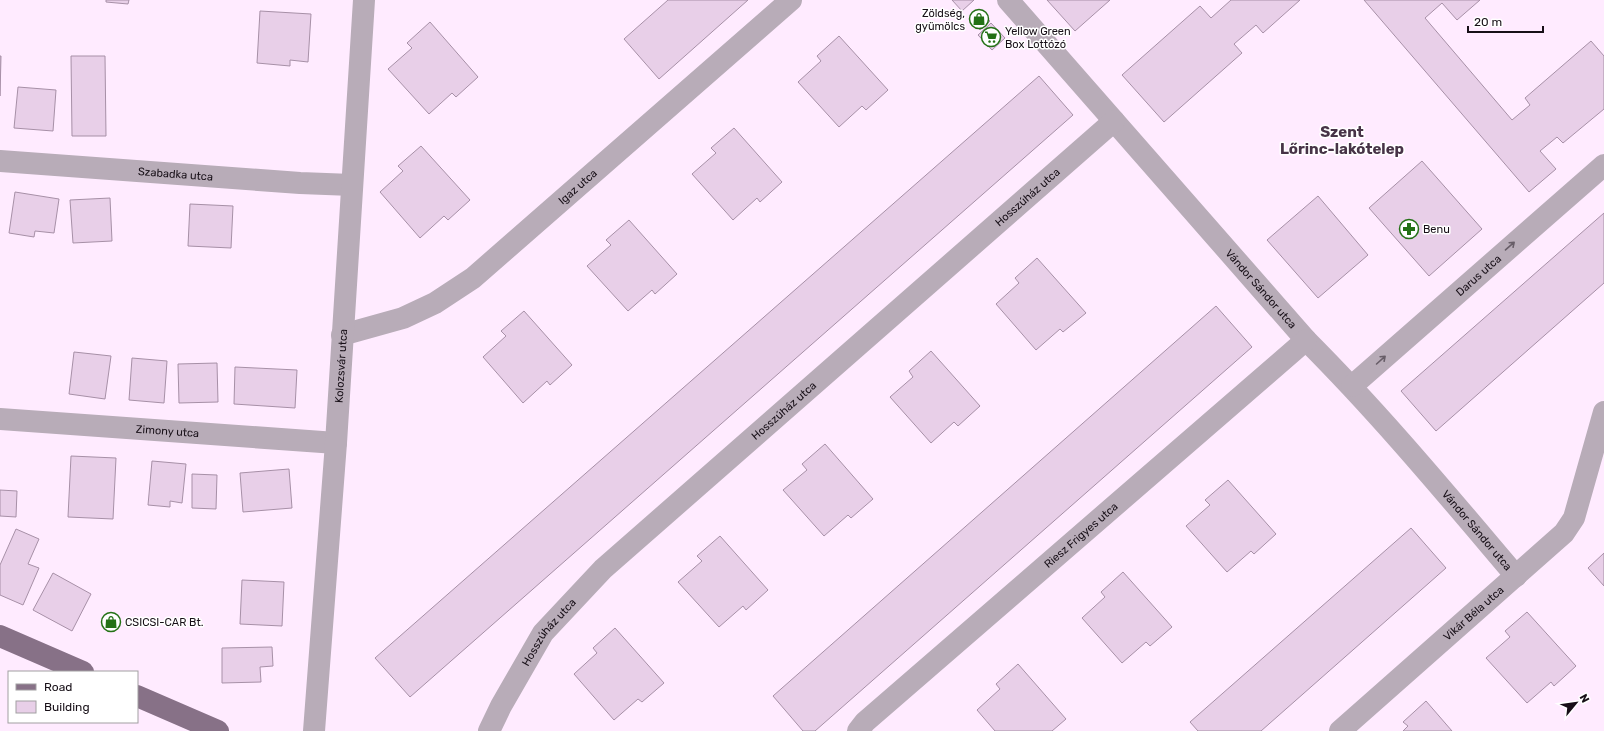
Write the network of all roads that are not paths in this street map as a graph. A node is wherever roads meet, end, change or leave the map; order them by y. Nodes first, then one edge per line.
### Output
1 (364, 0) edge
2 (791, 0) edge
3 (1008, 0) edge
4 (1114, 121) junction
5 (0, 161) edge
6 (1604, 165) edge
7 (352, 185) junction
8 (342, 335) junction
9 (1306, 340) junction
10 (1352, 386) junction
11 (1604, 412) edge
12 (0, 419) edge
13 (336, 443) junction
14 (1516, 576) junction
15 (0, 636) edge
16 (81, 671) edge
17 (138, 696) edge
18 (218, 731) edge
19 (314, 731) edge
20 (489, 731) edge
21 (858, 731) edge
22 (1340, 731) edge

1 - 7 street, Kolozsvár utca
2 - 8 street, Igaz utca
3 - 4 street, Vándor Sándor utca
4 - 9 street, Vándor Sándor utca
4 - 20 street, Hosszúház utca
5 - 7 street, Szabadka utca
10 -> 6 street, Darus utca
7 - 8 street, Kolozsvár utca
8 - 13 street, Kolozsvár utca
9 - 10 street, Vándor Sándor utca
9 - 21 street, Riesz Frigyes utca
10 - 14 street, Vándor Sándor utca
11 - 14 street, Vikár Béla utca
12 - 13 street, Zimony utca
13 - 19 street, Kolozsvár utca
14 - 22 street, Vikár Béla utca
15 - 16 main road
17 - 18 main road

